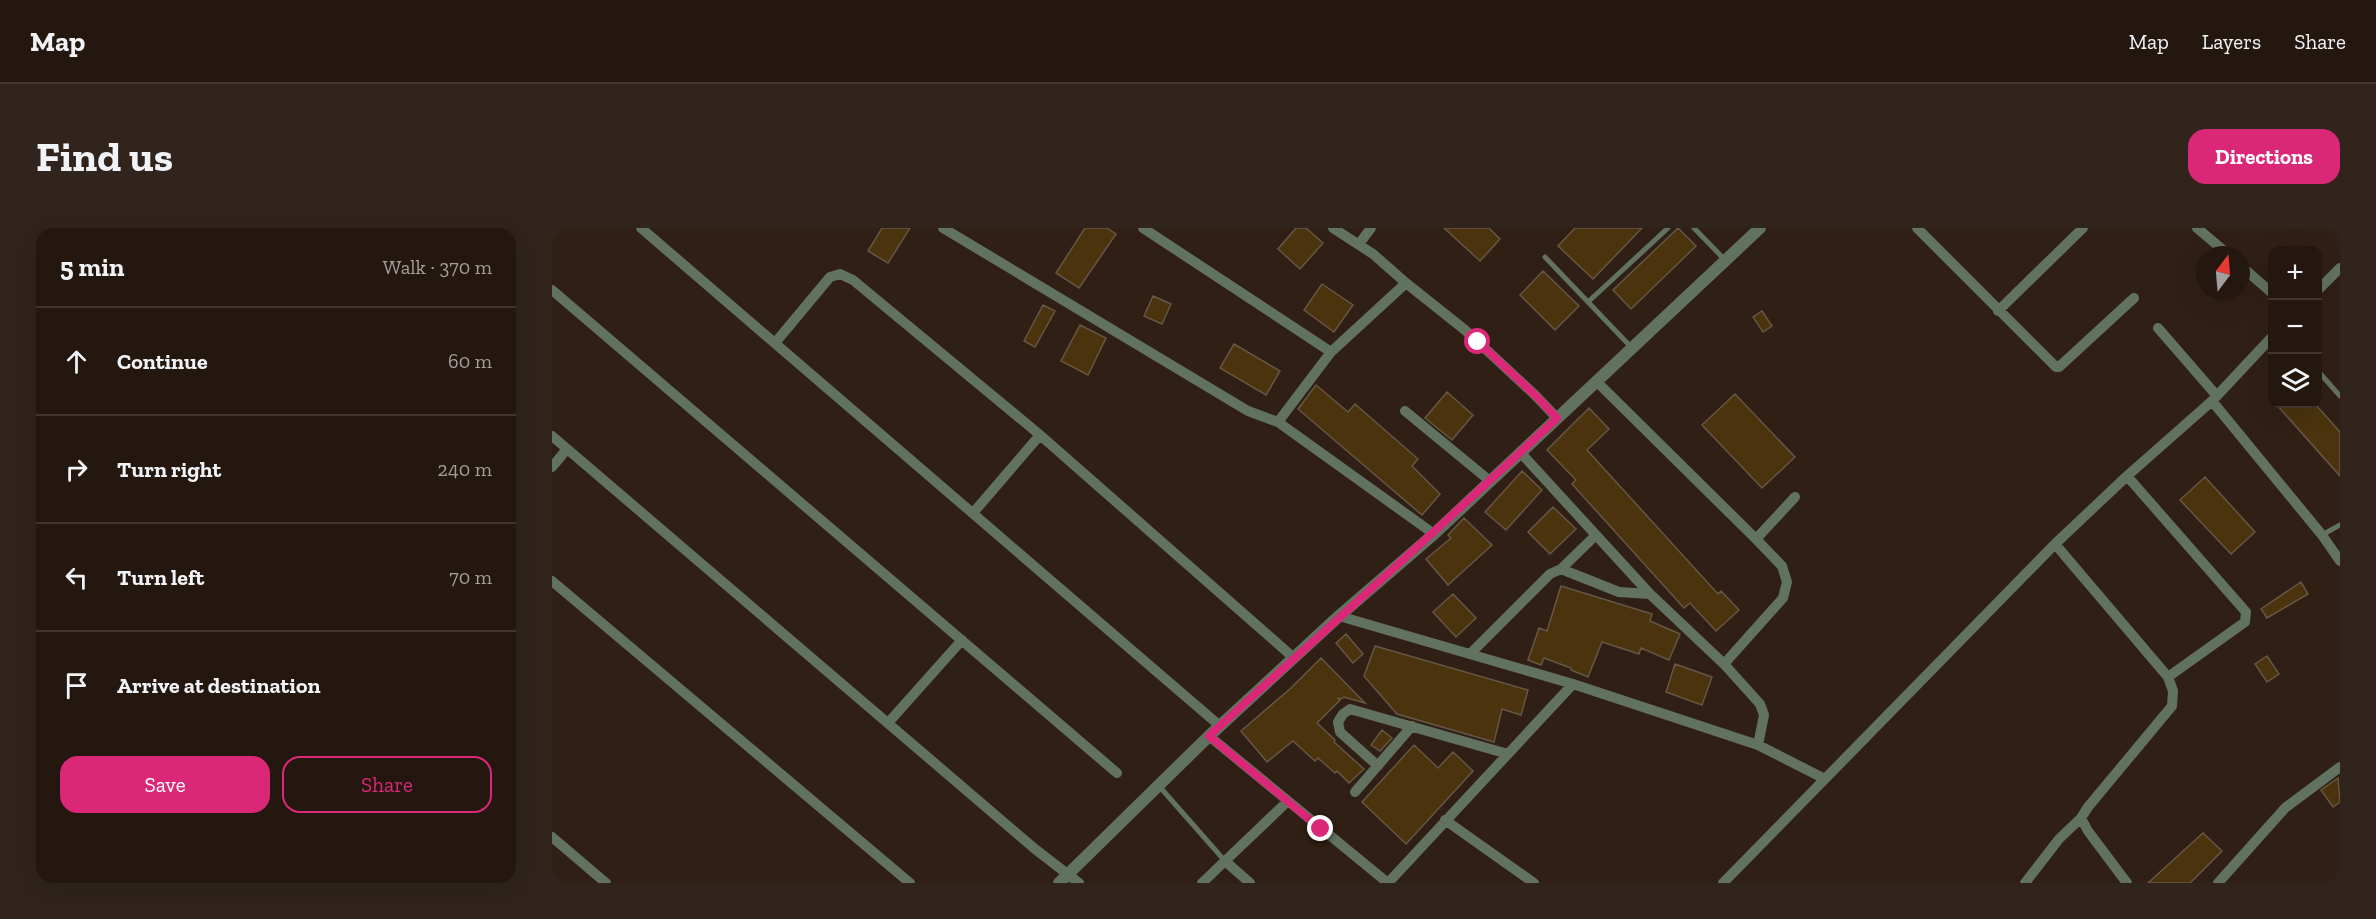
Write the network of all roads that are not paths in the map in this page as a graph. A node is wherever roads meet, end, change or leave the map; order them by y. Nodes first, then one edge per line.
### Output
1 (640, 228) edge
2 (943, 228) edge
3 (1143, 228) edge
4 (1333, 228) edge
5 (1371, 228) edge
6 (1668, 228) edge
7 (1694, 228) edge
8 (1760, 228) edge
9 (1917, 228) edge
10 (2083, 228) edge
11 (2197, 228) edge
12 (1359, 244) junction
13 (2218, 246) edge
14 (1545, 257) dead end
15 (1725, 260) junction
16 (2340, 268) edge
17 (2250, 274) edge
18 (1406, 283) junction
19 (2322, 286) edge
20 (552, 290) edge
21 (2268, 290) edge
22 (2134, 298) dead end
23 (1588, 302) junction
24 (1998, 310) junction
25 (2158, 328) dead end
26 (2268, 341) edge
27 (775, 343) junction
28 (1632, 348) junction
29 (1331, 352) junction
30 (2322, 376) edge
31 (1596, 381) junction
32 (2340, 396) edge
33 (2214, 398) junction
34 (1405, 411) dead end
35 (1557, 418) junction
36 (1278, 422) junction
37 (1040, 435) junction
38 (552, 436) edge
39 (567, 449) junction
40 (1520, 453) junction
41 (552, 467) edge
42 (2127, 476) junction
43 (1490, 481) junction
44 (1795, 497) dead end
45 (973, 513) junction
46 (2340, 525) edge
47 (1434, 534) junction
48 (1596, 535) junction
49 (2322, 535) junction
50 (1756, 539) junction
51 (2055, 544) junction
52 (2340, 561) edge
53 (1561, 569) junction
54 (552, 581) edge
55 (1650, 594) junction
56 (1339, 616) junction
57 (962, 640) junction
58 (1470, 654) junction
59 (1294, 658) junction
60 (1724, 664) junction
61 (2168, 677) junction
62 (1573, 684) junction
63 (888, 723) junction
64 (1220, 726) junction
65 (1412, 726) junction
66 (1209, 736) junction
67 (1758, 745) junction
68 (1508, 754) junction
69 (1378, 766) junction
70 (2340, 767) edge
71 (1117, 773) dead end
72 (1825, 779) junction
73 (1159, 786) junction
74 (1355, 792) dead end
75 (1288, 801) junction
76 (2081, 818) junction
77 (1445, 820) junction
78 (553, 840) edge
79 (1226, 861) junction
80 (1069, 874) junction
81 (606, 883) edge
82 (910, 883) edge
83 (1059, 883) edge
84 (1079, 883) edge
85 (1202, 883) edge
86 (1250, 883) edge
87 (1388, 883) edge
88 (1534, 883) edge
89 (1723, 883) edge
90 (2025, 883) edge
91 (2127, 883) edge
92 (2218, 883) edge

1 - 27 street
2 - 36 street
3 - 29 street
4 - 12 street
5 - 12 street
6 - 23 lane
7 - 15 lane
8 - 15 street
9 - 24 street
10 - 24 street
11 - 13 street
12 - 18 street
14 - 23 lane
15 - 28 street
16 - 19 street
17 - 21 street
18 - 29 street
18 - 35 street
20 - 57 street
22 - 24 street
23 - 28 lane
25 - 33 street
26 - 33 street
27 - 37 street
27 - 45 street
28 - 31 street
29 - 36 street
30 - 32 lane
31 - 35 street
31 - 50 street
33 - 42 street
33 - 49 street
34 - 43 street
35 - 40 street
36 - 47 street
37 - 45 street
37 - 59 street
38 - 39 street
39 - 41 street
39 - 63 street
40 - 43 street
40 - 48 street
42 - 51 street
42 - 61 street
43 - 47 street
44 - 50 street
45 - 64 street
46 - 49 lane
47 - 56 street
48 - 53 street
48 - 55 street
49 - 52 street
50 - 60 street
51 - 61 street
51 - 72 street
53 - 55 street
53 - 58 street
54 - 82 street
55 - 60 street
56 - 58 street
56 - 59 street
57 - 63 street
57 - 71 street
58 - 62 street
59 - 64 street
60 - 67 street
61 - 76 street
62 - 67 street
62 - 68 street
63 - 80 street
64 - 66 street
65 - 68 street
65 - 69 street
65 - 69 street
66 - 73 street
66 - 75 street
67 - 72 street
68 - 77 street
69 - 74 street
70 - 92 street
72 - 89 street
73 - 79 lane
73 - 80 street
75 - 79 street
75 - 87 street
76 - 90 street
76 - 91 street
77 - 87 street
77 - 88 street
78 - 81 street
79 - 85 street
79 - 86 street
80 - 83 street
80 - 84 street

